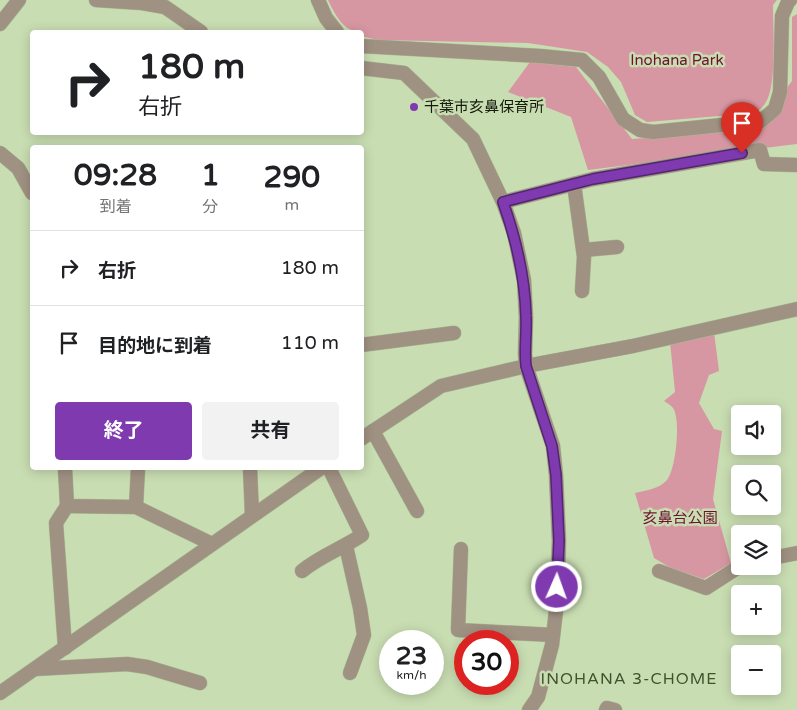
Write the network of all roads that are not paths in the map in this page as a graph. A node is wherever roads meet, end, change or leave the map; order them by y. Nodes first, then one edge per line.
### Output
1 (19, 0) edge
2 (96, 0) edge
3 (318, 0) edge
4 (790, 0) edge
5 (0, 24) edge
6 (198, 30) edge
7 (335, 30) edge
8 (364, 46) edge
9 (364, 68) edge
10 (0, 153) edge
11 (797, 165) edge
12 (574, 184) junction
13 (30, 189) edge
14 (503, 202) junction
15 (617, 247) dead end
16 (584, 250) junction
17 (582, 291) dead end
18 (797, 309) edge
19 (454, 333) dead end
20 (364, 345) edge
21 (526, 366) junction
22 (374, 431) junction
23 (364, 437) edge
24 (65, 470) edge
25 (138, 470) edge
26 (250, 470) edge
27 (318, 470) edge
28 (330, 470) edge
29 (67, 506) junction
30 (136, 507) junction
31 (417, 510) dead end
32 (252, 515) junction
33 (212, 544) junction
34 (346, 546) junction
35 (461, 549) dead end
36 (797, 553) edge
37 (781, 556) edge
38 (302, 571) dead end
39 (659, 571) dead end
40 (731, 572) edge
41 (553, 635) junction
42 (65, 648) junction
43 (35, 669) junction
44 (350, 673) dead end
45 (200, 683) dead end
46 (0, 693) edge
47 (529, 710) edge
48 (606, 710) edge
49 (615, 710) edge

1 - 5 street
2 - 6 street
3 - 7 street
4 - 8 street
9 - 14 street
10 - 13 street
11 - 12 street
12 - 14 street
12 - 16 street
14 - 21 street
15 - 16 street
16 - 17 street
18 - 21 street
19 - 20 street
21 - 22 street
21 - 41 street
22 - 23 street
22 - 31 street
24 - 29 street
25 - 30 street
26 - 32 street
27 - 32 street
28 - 34 street
29 - 30 street
29 - 42 street
30 - 33 street
32 - 33 street
33 - 42 street
34 - 38 street
34 - 44 street
35 - 41 street
36 - 37 street
39 - 40 street
41 - 47 street
42 - 43 street
43 - 45 street
43 - 46 street
48 - 49 street

